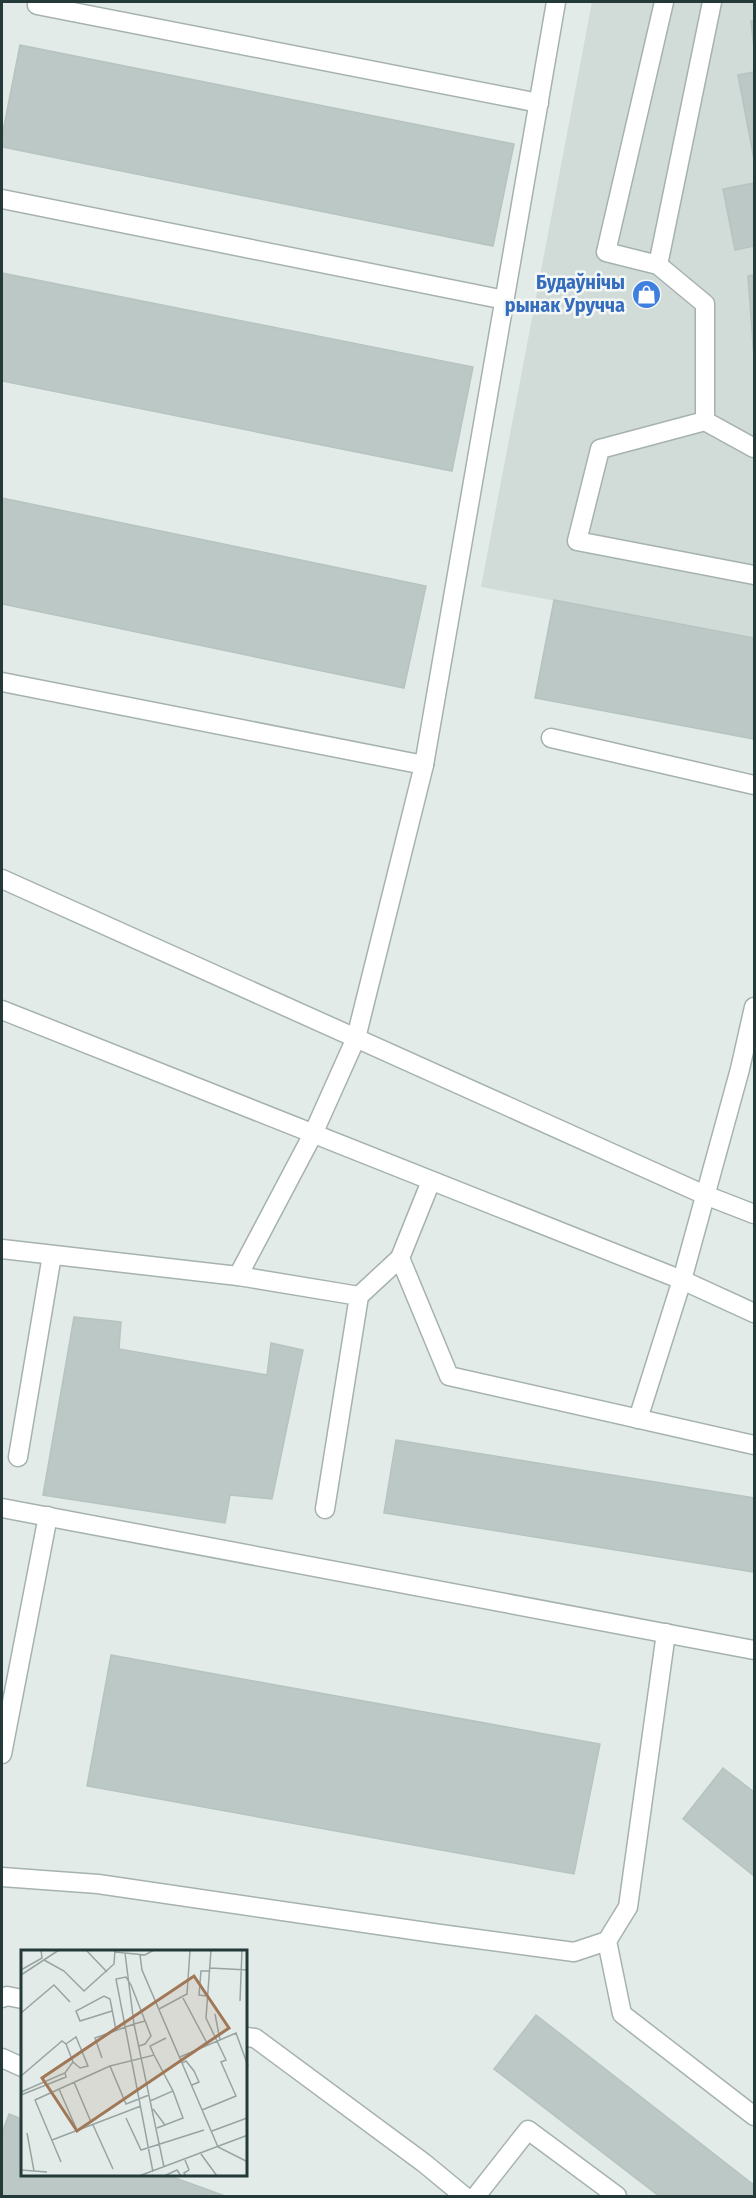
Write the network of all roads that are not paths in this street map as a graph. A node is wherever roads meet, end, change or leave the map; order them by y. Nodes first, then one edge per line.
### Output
1 (556, 2) edge
2 (664, 2) edge
3 (712, 2) edge
4 (37, 5) dead end
5 (539, 103) junction
6 (2, 199) edge
7 (658, 265) junction
8 (505, 300) junction
9 (705, 421) junction
10 (754, 448) edge
11 (754, 575) edge
12 (2, 682) edge
13 (551, 738) dead end
14 (424, 765) junction
15 (754, 785) edge
16 (2, 879) edge
17 (754, 1007) edge
18 (2, 1010) edge
19 (356, 1038) junction
20 (747, 1071) edge
21 (313, 1134) junction
22 (431, 1181) junction
23 (705, 1195) junction
24 (754, 1214) edge
25 (2, 1249) edge
26 (52, 1255) junction
27 (400, 1258) junction
28 (238, 1276) junction
29 (682, 1280) junction
30 (359, 1296) junction
31 (754, 1313) edge
32 (638, 1419) junction
33 (754, 1445) edge
34 (18, 1457) dead end
35 (2, 1508) edge
36 (325, 1509) dead end
37 (48, 1516) junction
38 (666, 1633) junction
39 (754, 1650) edge
40 (2, 1754) edge
41 (2, 1877) edge
42 (608, 1941) junction
43 (2, 1998) edge
44 (21, 1999) edge
45 (248, 2037) edge
46 (2, 2058) edge
47 (21, 2067) edge
48 (754, 2116) edge
49 (464, 2196) edge
50 (476, 2196) edge
51 (616, 2196) edge

1 - 5 lane
2 - 7 lane
3 - 7 lane
4 - 5 lane
5 - 8 lane
6 - 8 lane
7 - 9 lane
8 - 14 lane
9 - 10 lane
9 - 11 lane
12 - 14 lane
13 - 15 lane
14 - 19 lane
16 - 19 lane
17 - 20 lane
18 - 21 lane
19 - 21 lane
19 - 23 lane
20 - 23 lane
21 - 22 lane
21 - 28 lane
22 - 27 lane
22 - 29 lane
23 - 24 lane
23 - 29 lane
25 - 26 lane
26 - 28 lane
26 - 34 lane
27 - 30 lane
27 - 32 lane
28 - 30 lane
29 - 31 lane
29 - 32 lane
30 - 36 lane
32 - 33 lane
35 - 37 lane
37 - 38 lane
37 - 40 lane
38 - 39 lane
38 - 42 lane
41 - 42 lane
42 - 48 lane
43 - 44 lane
45 - 49 lane
46 - 47 lane
50 - 51 lane

